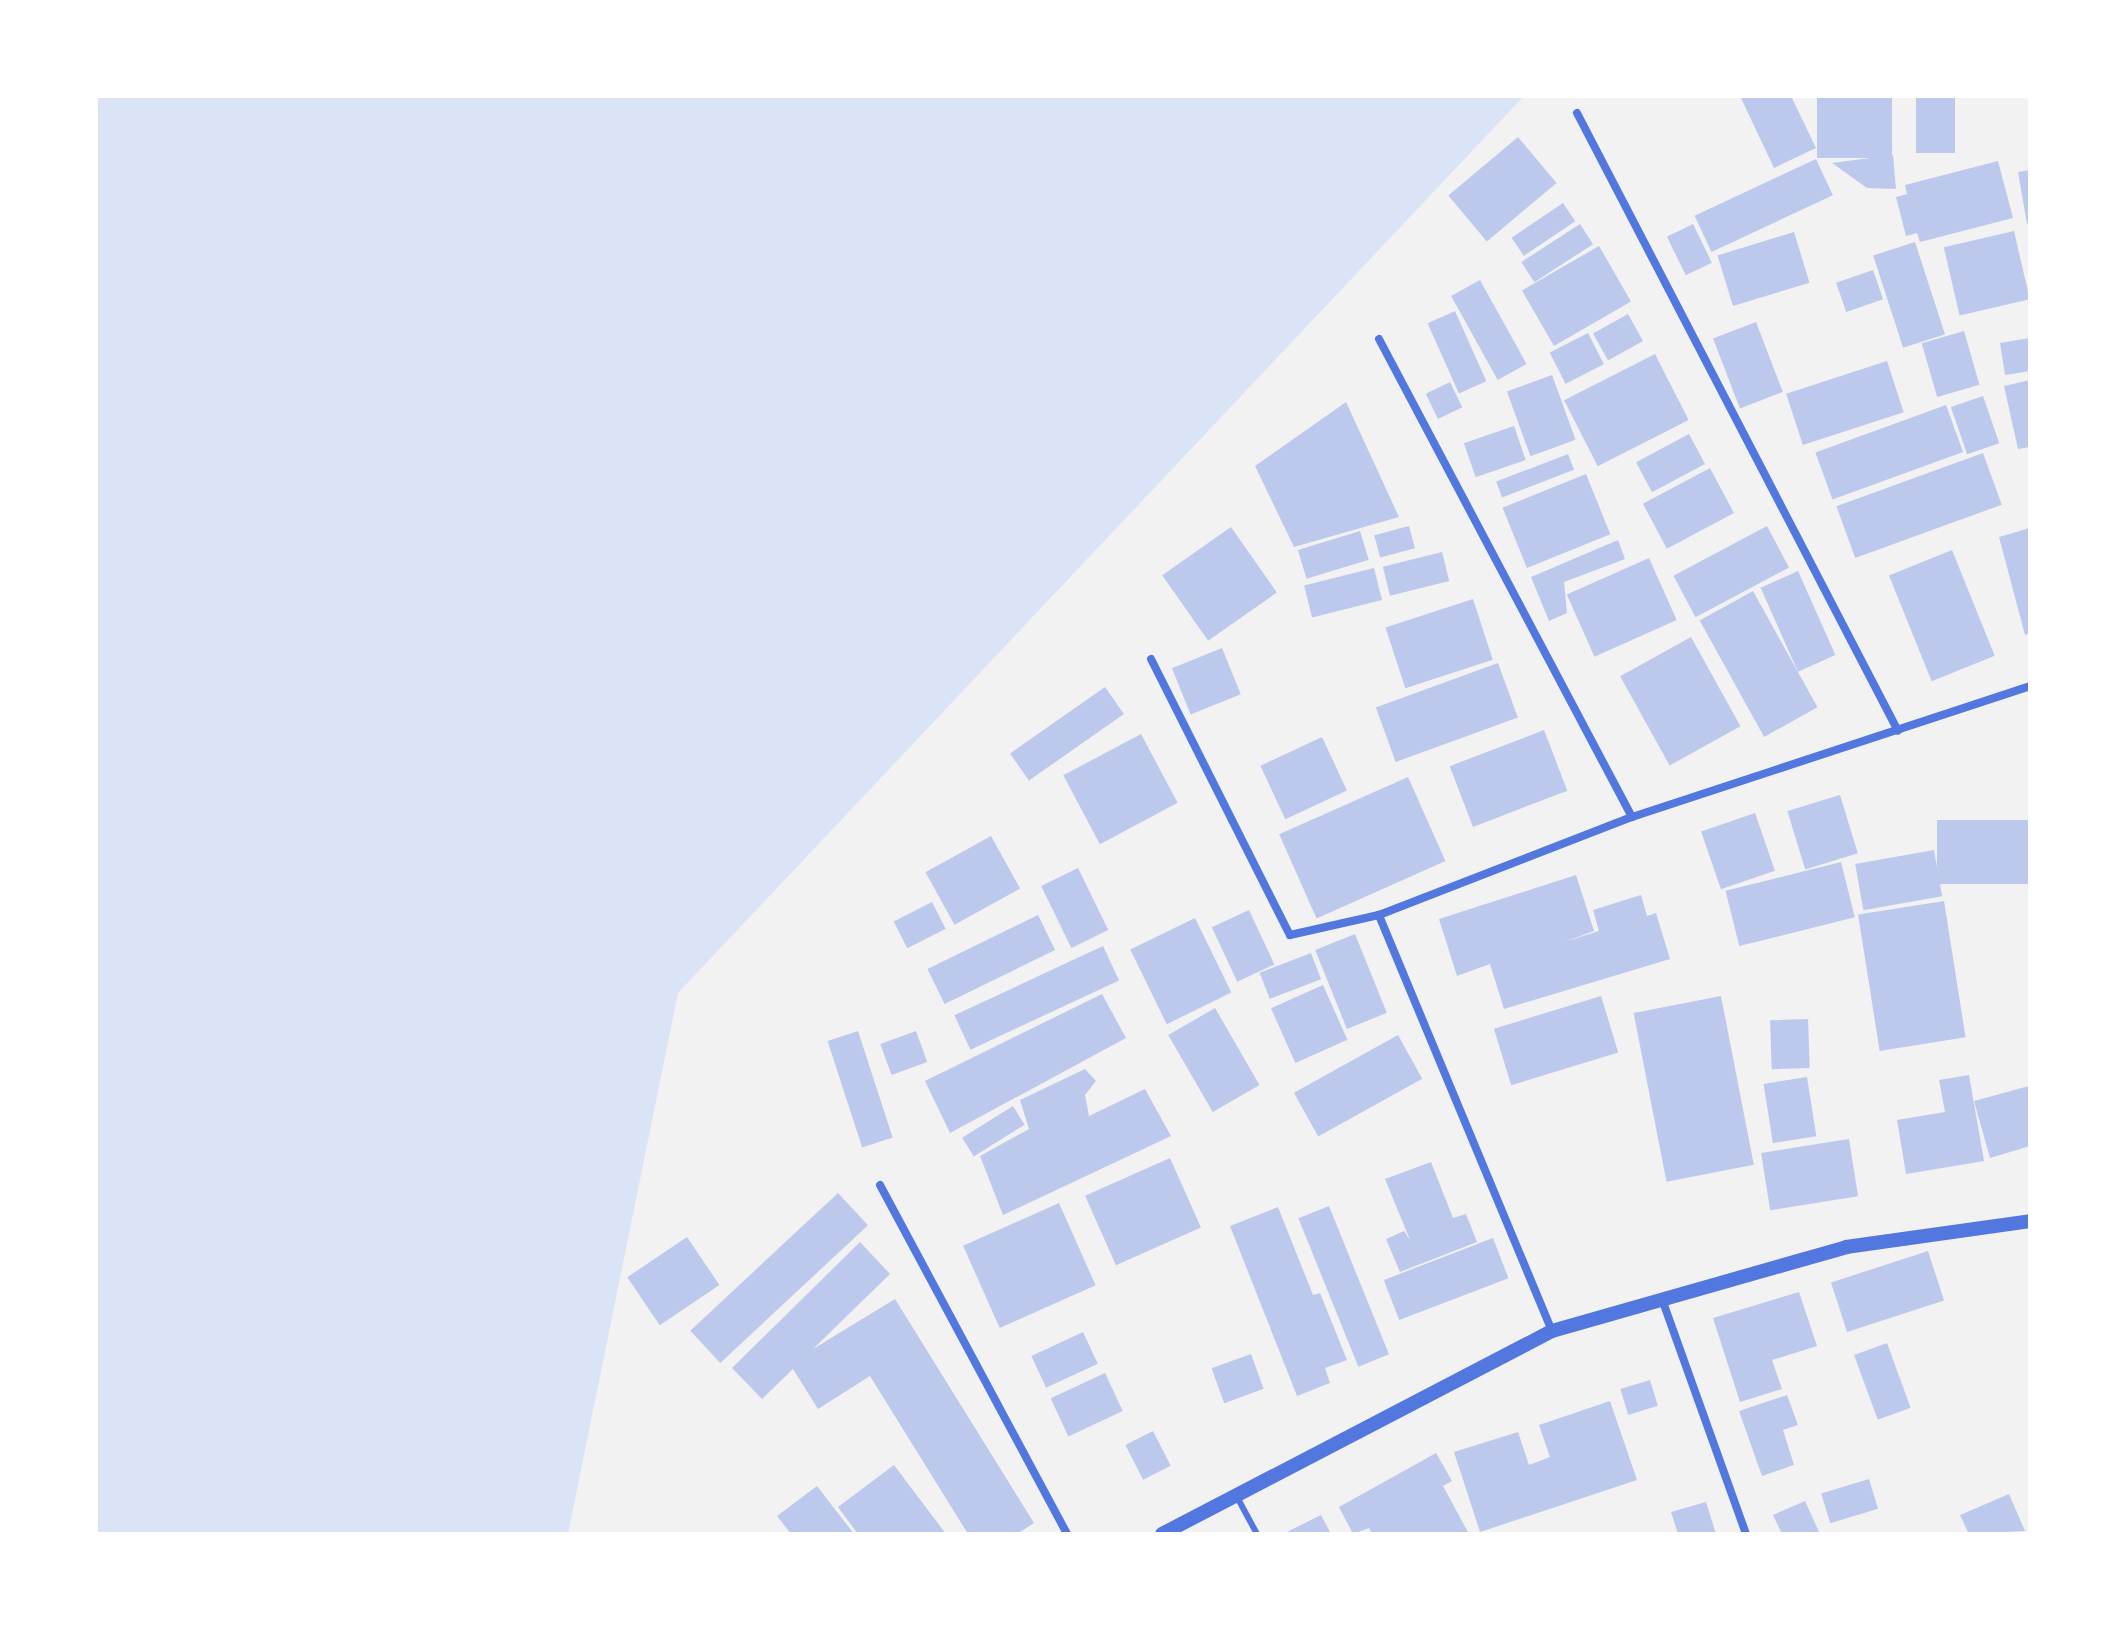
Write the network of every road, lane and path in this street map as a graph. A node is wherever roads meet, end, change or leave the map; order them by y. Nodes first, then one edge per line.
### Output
1 (1577, 113) dead end
2 (1379, 339) dead end
3 (1151, 659) dead end
4 (2030, 686) edge
5 (1898, 731) junction
6 (1632, 817) junction
7 (1379, 915) junction
8 (880, 1185) dead end
9 (2030, 1221) edge
10 (1663, 1302) junction
11 (1552, 1331) junction
12 (1237, 1497) junction
13 (1067, 1534) edge
14 (1162, 1534) edge
15 (1257, 1534) edge
16 (1746, 1534) edge

1 - 5 street
2 - 6 street
3 - 7 street
4 - 5 street
5 - 6 street
6 - 7 street
7 - 11 street
8 - 13 street
9 - 10 street
10 - 11 street
10 - 16 street
11 - 12 street
12 - 14 street
12 - 15 lane

